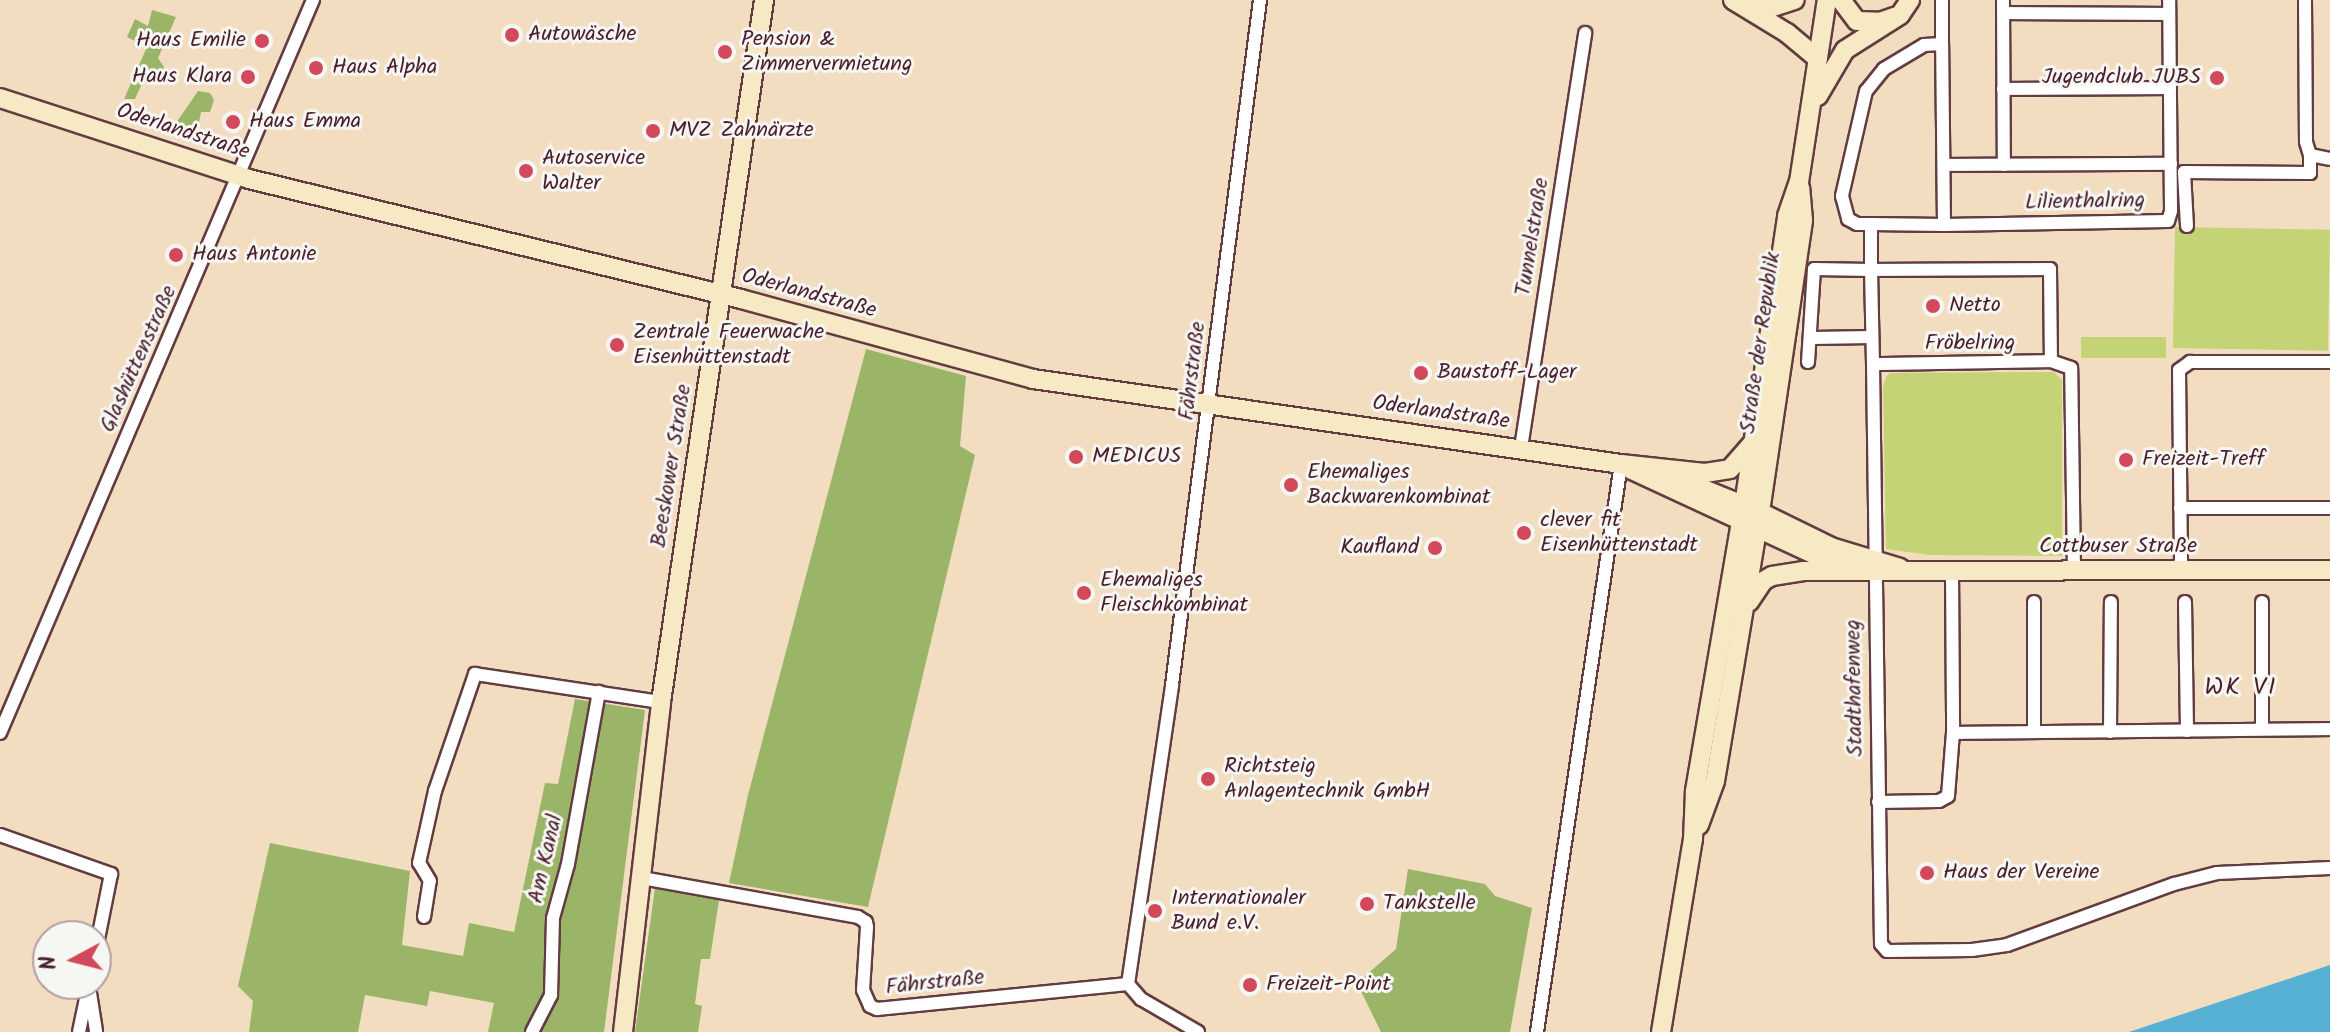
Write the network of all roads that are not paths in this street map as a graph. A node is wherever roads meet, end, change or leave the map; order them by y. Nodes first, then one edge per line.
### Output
1 (313, 0) edge
2 (764, 0) edge
3 (1260, 0) edge
4 (1795, 0) edge
5 (1827, 0) edge
6 (1841, 0) edge
7 (1942, 0) edge
8 (2169, 0) edge
9 (2305, 0) edge
10 (1737, 2) edge
11 (1905, 7) edge
12 (2003, 7) edge
13 (2169, 14) junction
14 (1585, 33) dead end
15 (1942, 44) junction
16 (1818, 59) junction
17 (2170, 88) junction
18 (2003, 89) junction
19 (0, 98) edge
20 (1810, 113) junction
21 (2310, 155) junction
22 (2330, 159) edge
23 (1944, 165) junction
24 (2004, 165) junction
25 (2176, 170) junction
26 (239, 176) junction
27 (1799, 182) junction
28 (1871, 224) junction
29 (1944, 225) junction
30 (2187, 226) dead end
31 (1871, 270) junction
32 (721, 295) junction
33 (1872, 337) junction
34 (1812, 338) junction
35 (2051, 361) junction
36 (1808, 362) dead end
37 (2330, 362) edge
38 (1873, 364) junction
39 (1209, 405) junction
40 (1753, 443) junction
41 (1521, 448) junction
42 (1621, 464) junction
43 (1651, 467) junction
44 (2180, 508) junction
45 (2330, 508) edge
46 (1751, 517) junction
47 (1869, 568) junction
48 (2330, 570) edge
49 (1952, 571) junction
50 (2074, 571) junction
51 (2177, 571) junction
52 (2034, 602) dead end
53 (2111, 602) dead end
54 (2185, 602) dead end
55 (2262, 602) dead end
56 (1744, 612) junction
57 (599, 692) junction
58 (661, 702) junction
59 (2262, 729) junction
60 (2330, 729) edge
61 (2187, 731) junction
62 (2034, 732) junction
63 (2110, 732) junction
64 (0, 733) edge
65 (1953, 733) junction
66 (1878, 802) junction
67 (0, 835) edge
68 (1693, 839) junction
69 (2325, 869) edge
70 (642, 878) junction
71 (424, 917) dead end
72 (102, 920) edge
73 (1128, 984) junction
74 (86, 1000) edge
75 (91, 1000) edge
76 (79, 1032) edge
77 (96, 1032) edge
78 (532, 1032) edge
79 (623, 1032) edge
80 (1198, 1032) edge
81 (1537, 1032) edge
82 (1661, 1032) edge

1 - 26 street, Glashüttenstraße
2 - 32 street, Beeskower Straße
3 - 39 street, Fährstraße
4 - 10 street
5 - 16 street, Straße der Republik
6 - 11 street
7 - 15 street
8 - 13 street, Lilienthalring
9 - 21 street
10 - 16 street
11 - 20 street
12 - 13 street, Lilienthalring
12 - 18 street, Lilienthalring
13 - 17 street, Lilienthalring
14 - 41 street, Tunnelstraße
15 - 23 street
15 - 28 street
16 - 20 street, Straße der Republik
17 - 18 street
17 - 25 street, Lilienthalring
18 - 24 street, Lilienthalring
19 - 26 street, Oderlandstraße
20 - 27 street, Straße der Republik
21 - 22 street
21 - 25 street
23 - 24 street, Lilienthalring
23 - 29 street
24 - 25 street, Lilienthalring
25 - 29 street, Lilienthalring
25 - 30 street
26 - 32 street, Oderlandstraße
26 - 64 street, Glashüttenstraße
27 - 40 street, Straße der Republik
27 - 46 street, Straße der Republik
28 - 29 street, Lilienthalring
28 - 31 street
31 - 33 street
31 - 34 street
31 - 35 street
32 - 39 street, Oderlandstraße
32 - 58 street, Beeskower Straße
33 - 34 street
33 - 38 street
34 - 36 street
35 - 38 street, Fröbelring
35 - 50 street
37 - 44 street
38 - 47 street
39 - 41 street, Oderlandstraße
39 - 73 street, Fährstraße
40 - 43 street, Oderlandstraße
40 - 46 street, Straße der Republik
41 - 42 street, Oderlandstraße
42 - 43 street, Oderlandstraße
42 - 46 street, Oderlandstraße
42 - 81 street
43 - 46 street, Oderlandstraße
44 - 45 street
44 - 51 street
46 - 47 street, Cottbuser Straße
46 - 56 street, Straße der Republik
46 - 68 street, Straße der Republik
47 - 49 street, Cottbuser Straße
47 - 56 street, Cottbuser Straße
47 - 66 street, Stadthafenweg
48 - 51 street, Cottbuser Straße
49 - 50 street, Cottbuser Straße
49 - 65 street
50 - 51 street, Cottbuser Straße
52 - 62 street
53 - 63 street
54 - 61 street
55 - 59 street
56 - 68 street, Straße der Republik
57 - 58 street
57 - 71 street
57 - 78 street, Am Kanal
58 - 70 street, Beeskower Straße
59 - 60 street
59 - 61 street
61 - 63 street
62 - 63 street
62 - 65 street
65 - 66 street
66 - 69 street, Stadthafenweg
67 - 72 street
68 - 82 street, Straße der Republik
70 - 73 street, Fährstraße
70 - 79 street, Beeskower Straße
73 - 80 street
74 - 76 street
75 - 77 street

